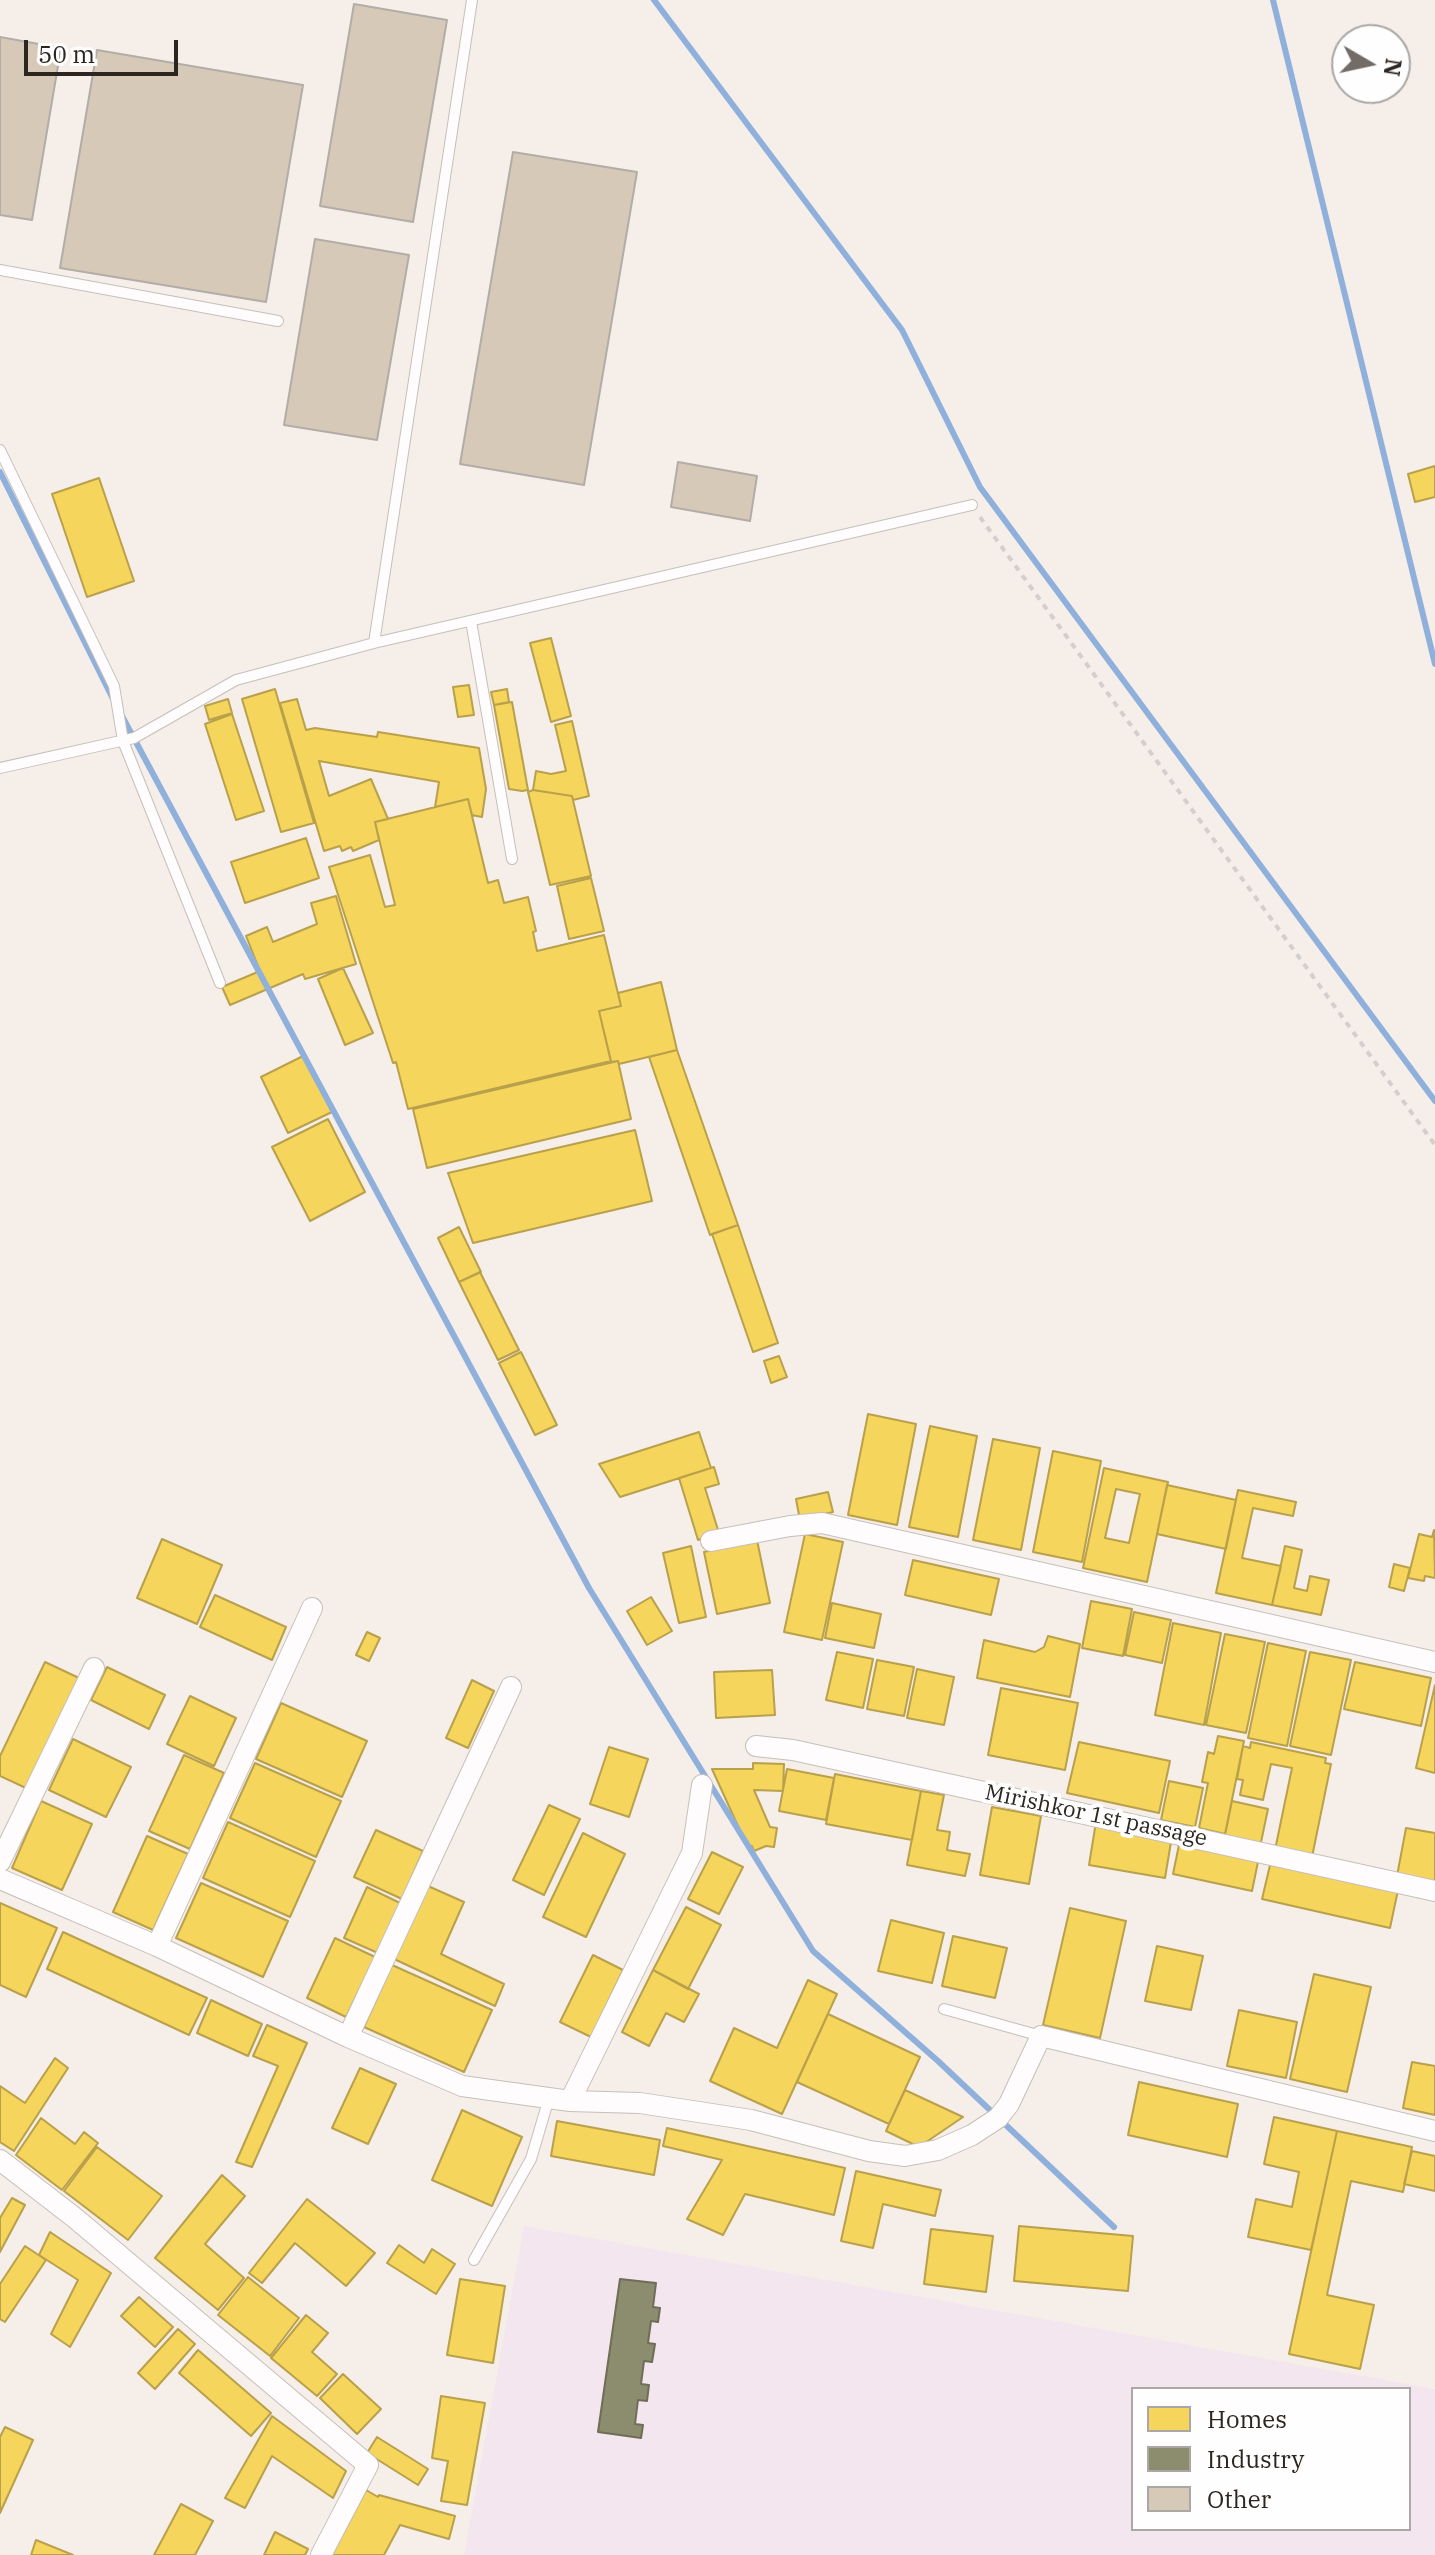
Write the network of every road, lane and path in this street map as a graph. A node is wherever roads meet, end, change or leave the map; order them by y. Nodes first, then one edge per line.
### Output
1 (472, 0) edge
2 (0, 270) edge
3 (278, 321) dead end
4 (0, 450) edge
5 (972, 505) joint
6 (471, 621) junction
7 (374, 643) junction
8 (123, 741) junction
9 (0, 768) edge
10 (512, 859) dead end
11 (220, 983) dead end
12 (1435, 1145) edge
13 (711, 1541) dead end
14 (312, 1608) dead end
15 (1435, 1662) edge
16 (94, 1668) dead end
17 (511, 1687) dead end
18 (756, 1746) dead end
19 (702, 1785) dead end
20 (0, 1862) edge
21 (0, 1879) edge
22 (1435, 1891) edge
23 (157, 1946) junction
24 (944, 2009) dead end
25 (1041, 2036) junction
26 (348, 2037) junction
27 (560, 2099) junction
28 (1435, 2131) edge
29 (0, 2160) edge
30 (474, 2260) dead end
31 (321, 2555) edge

1 - 7 lane
2 - 3 lane
4 - 8 lane
5 - 6 lane
5 - 12 path
6 - 7 lane
6 - 10 lane
7 - 8 lane
8 - 9 lane
8 - 11 lane
13 - 15 street
14 - 23 street
16 - 20 street
17 - 26 street
18 - 22 street, Mirishkor 1st passage
19 - 27 street
21 - 23 street
23 - 26 street
24 - 25 lane
25 - 27 street
25 - 28 street
26 - 27 street
27 - 30 lane
29 - 31 street

